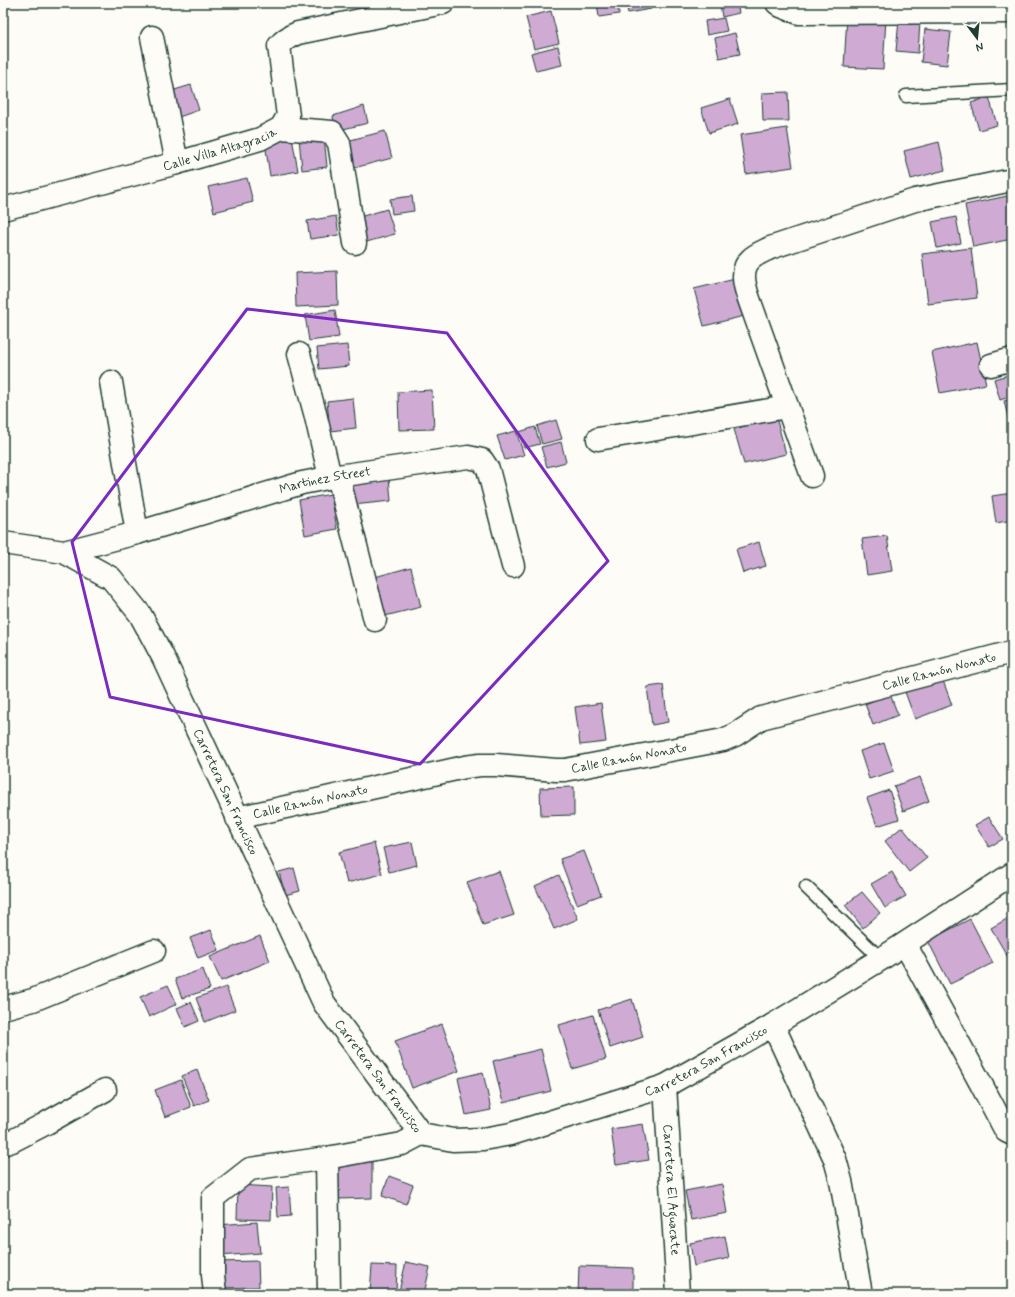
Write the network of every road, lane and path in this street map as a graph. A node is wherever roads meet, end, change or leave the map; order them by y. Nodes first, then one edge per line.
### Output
1 (443, 3) edge
2 (777, 3) edge
3 (1012, 12) edge
4 (152, 37) dead end
5 (1012, 90) edge
6 (906, 96) dead end
7 (281, 128) junction
8 (177, 163) junction
9 (1012, 180) edge
10 (3, 209) edge
11 (356, 243) dead end
12 (300, 354) dead end
13 (1012, 359) edge
14 (991, 365) dead end
15 (111, 382) dead end
16 (787, 407) junction
17 (598, 439) dead end
18 (334, 476) junction
19 (812, 476) dead end
20 (137, 533) junction
21 (3, 543) edge
22 (64, 552) junction
23 (513, 566) dead end
24 (375, 620) dead end
25 (1012, 652) edge
26 (237, 818) junction
27 (1012, 874) edge
28 (806, 887) dead end
29 (905, 944) junction
30 (154, 951) dead end
31 (881, 959) junction
32 (3, 1008) edge
33 (773, 1025) junction
34 (664, 1086) junction
35 (105, 1090) dead end
36 (421, 1134) junction
37 (1012, 1134) edge
38 (3, 1144) edge
39 (327, 1158) junction
40 (215, 1294) edge
41 (329, 1294) edge
42 (678, 1294) edge
43 (861, 1294) edge

1 - 7 street, Calle Villa Altagracia
2 - 3 street
4 - 8 street
5 - 6 lane
7 - 8 street, Calle Villa Altagracia
7 - 11 street
8 - 10 street, Calle Villa Altagracia
9 - 16 street
12 - 18 street
13 - 14 street
15 - 20 street
16 - 17 street
16 - 19 street
18 - 20 street, Martinez Street
18 - 23 street, Martinez Street
18 - 24 street
20 - 22 street, Martinez Street
21 - 22 street, Carretera San Francisco
22 - 26 street, Carretera San Francisco
25 - 26 street, Calle Ramón Nonato
26 - 36 street, Carretera San Francisco
27 - 29 street, Carretera San Francisco
28 - 31 lane
29 - 31 street, Carretera San Francisco
29 - 37 street
30 - 32 street
31 - 33 street, Carretera San Francisco
33 - 34 street, Carretera San Francisco
33 - 43 street
34 - 36 street, Carretera San Francisco
34 - 42 street, Carretera El Aguacate
35 - 38 street
36 - 39 street
39 - 40 street
39 - 41 street

